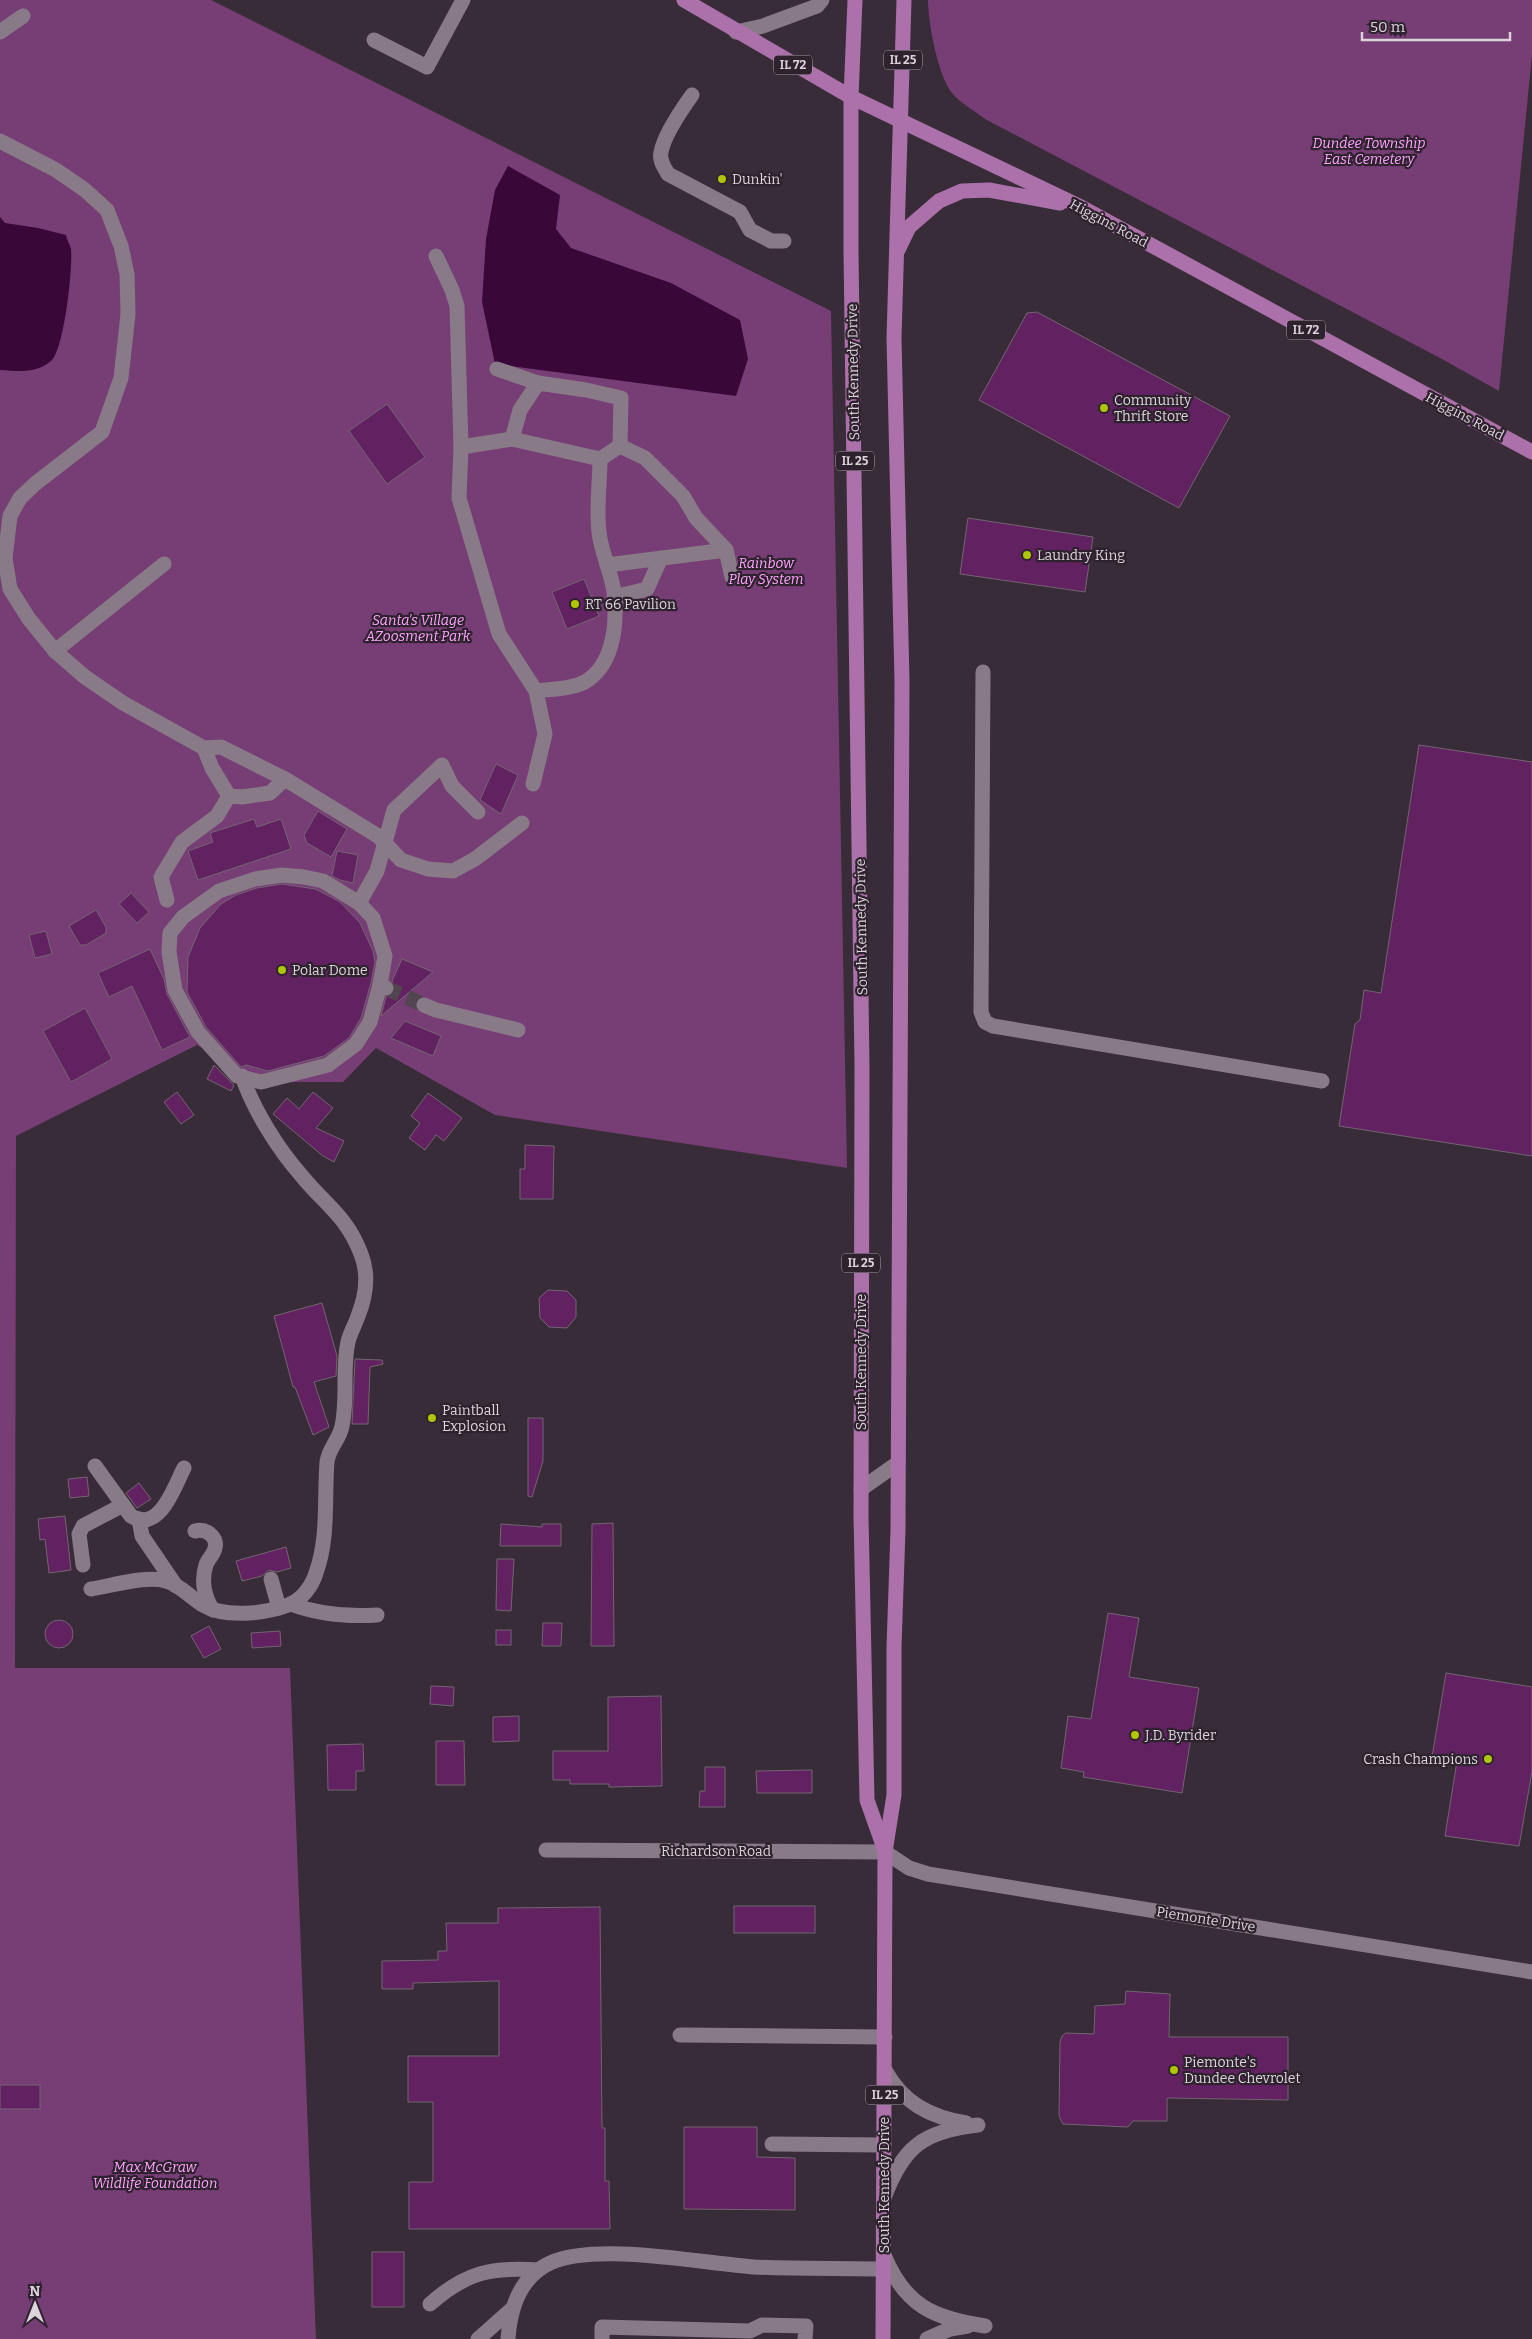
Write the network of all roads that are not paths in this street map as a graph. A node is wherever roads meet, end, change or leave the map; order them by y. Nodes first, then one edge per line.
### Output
1 (463, 0) edge
2 (684, 0) edge
3 (822, 0) edge
4 (855, 0) edge
5 (904, 0) edge
6 (23, 16) dead end
7 (0, 32) edge
8 (736, 32) junction
9 (374, 40) dead end
10 (692, 95) dead end
11 (851, 97) junction
12 (899, 120) junction
13 (0, 141) edge
14 (1081, 207) junction
15 (784, 241) dead end
16 (436, 256) dead end
17 (895, 256) junction
18 (497, 369) dead end
19 (538, 383) junction
20 (512, 439) junction
21 (620, 446) junction
22 (461, 447) junction
23 (1532, 452) edge
24 (600, 459) junction
25 (726, 550) junction
26 (662, 558) junction
27 (164, 564) dead end
28 (607, 565) junction
29 (732, 576) dead end
30 (614, 596) junction
31 (55, 651) junction
32 (983, 672) dead end
33 (536, 691) junction
34 (204, 748) junction
35 (285, 778) junction
36 (533, 784) dead end
37 (229, 796) junction
38 (478, 812) dead end
39 (522, 823) dead end
40 (385, 844) junction
41 (167, 900) dead end
42 (359, 903) junction
43 (424, 1005) tunnel mouth
44 (518, 1030) dead end
45 (242, 1076) junction
46 (1322, 1081) dead end
47 (898, 1462) junction
48 (95, 1466) dead end
49 (184, 1468) dead end
50 (860, 1489) junction
51 (124, 1505) junction
52 (139, 1519) junction
53 (195, 1531) dead end
54 (83, 1564) dead end
55 (271, 1579) dead end
56 (176, 1586) junction
57 (91, 1589) dead end
58 (285, 1606) junction
59 (213, 1610) junction
60 (377, 1615) dead end
61 (546, 1850) dead end
62 (885, 1852) junction
63 (1532, 1972) edge
64 (680, 2035) dead end
65 (885, 2037) junction
66 (885, 2070) junction
67 (772, 2144) dead end
68 (884, 2145) junction
69 (884, 2198) junction
70 (884, 2262) junction
71 (538, 2270) junction
72 (430, 2304) dead end
73 (513, 2308) junction
74 (651, 2334) edge
75 (750, 2335) edge
76 (478, 2339) edge
77 (508, 2339) edge
78 (602, 2339) edge
79 (806, 2339) edge
80 (883, 2339) edge
81 (927, 2339) edge

1 - 9 street
2 - 8 main road, Higgins Road / IL 72
3 - 8 street
4 - 11 main road, South Kennedy Drive / IL 25
5 - 12 main road, South Kennedy Drive / IL 25
6 - 7 street
8 - 11 main road, Higgins Road / IL 72
10 - 15 street
11 - 12 main road, Higgins Road / IL 72
11 - 50 main road, South Kennedy Drive / IL 25
12 - 14 main road, Higgins Road / IL 72
12 - 17 main road, South Kennedy Drive / IL 25
13 - 31 street
14 - 17 main road
14 - 23 main road, Higgins Road / IL 72
16 - 22 street
17 - 47 main road, South Kennedy Drive / IL 25
18 - 19 street
19 - 20 street
19 - 21 street
20 - 22 street
20 - 24 street
21 - 24 street
21 - 25 street
22 - 33 street
24 - 28 street
25 - 26 street
25 - 29 street
26 - 28 street
26 - 30 street
27 - 31 street
28 - 30 street
30 - 33 street
31 - 34 street
32 - 46 street
33 - 36 street
34 - 35 street
34 - 37 street
35 - 37 street
35 - 40 street
37 - 41 street
38 - 40 street
39 - 40 street
40 - 42 street
42 - 45 street
42 - 45 street
43 - 44 street
45 - 58 street
47 - 50 street
47 - 62 main road, South Kennedy Drive / IL 25
48 - 51 street
49 - 52 street
50 - 62 main road, South Kennedy Drive / IL 25
51 - 52 street
51 - 54 street
52 - 56 street
53 - 59 street
55 - 58 street
56 - 57 street
56 - 59 street
58 - 59 street
58 - 60 street
61 - 62 street, Richardson Road
62 - 63 street, Piemonte Drive
62 - 65 main road, South Kennedy Drive / IL 25
64 - 65 street
65 - 66 main road, South Kennedy Drive / IL 25
66 - 68 main road, South Kennedy Drive / IL 25
66 - 69 street
67 - 68 street
68 - 69 main road, South Kennedy Drive / IL 25
69 - 70 main road, South Kennedy Drive / IL 25
70 - 71 street
70 - 80 main road, South Kennedy Drive / IL 25
70 - 81 street
71 - 72 street
71 - 73 street
73 - 76 street
73 - 77 street
74 - 75 street
74 - 78 street
75 - 79 street

